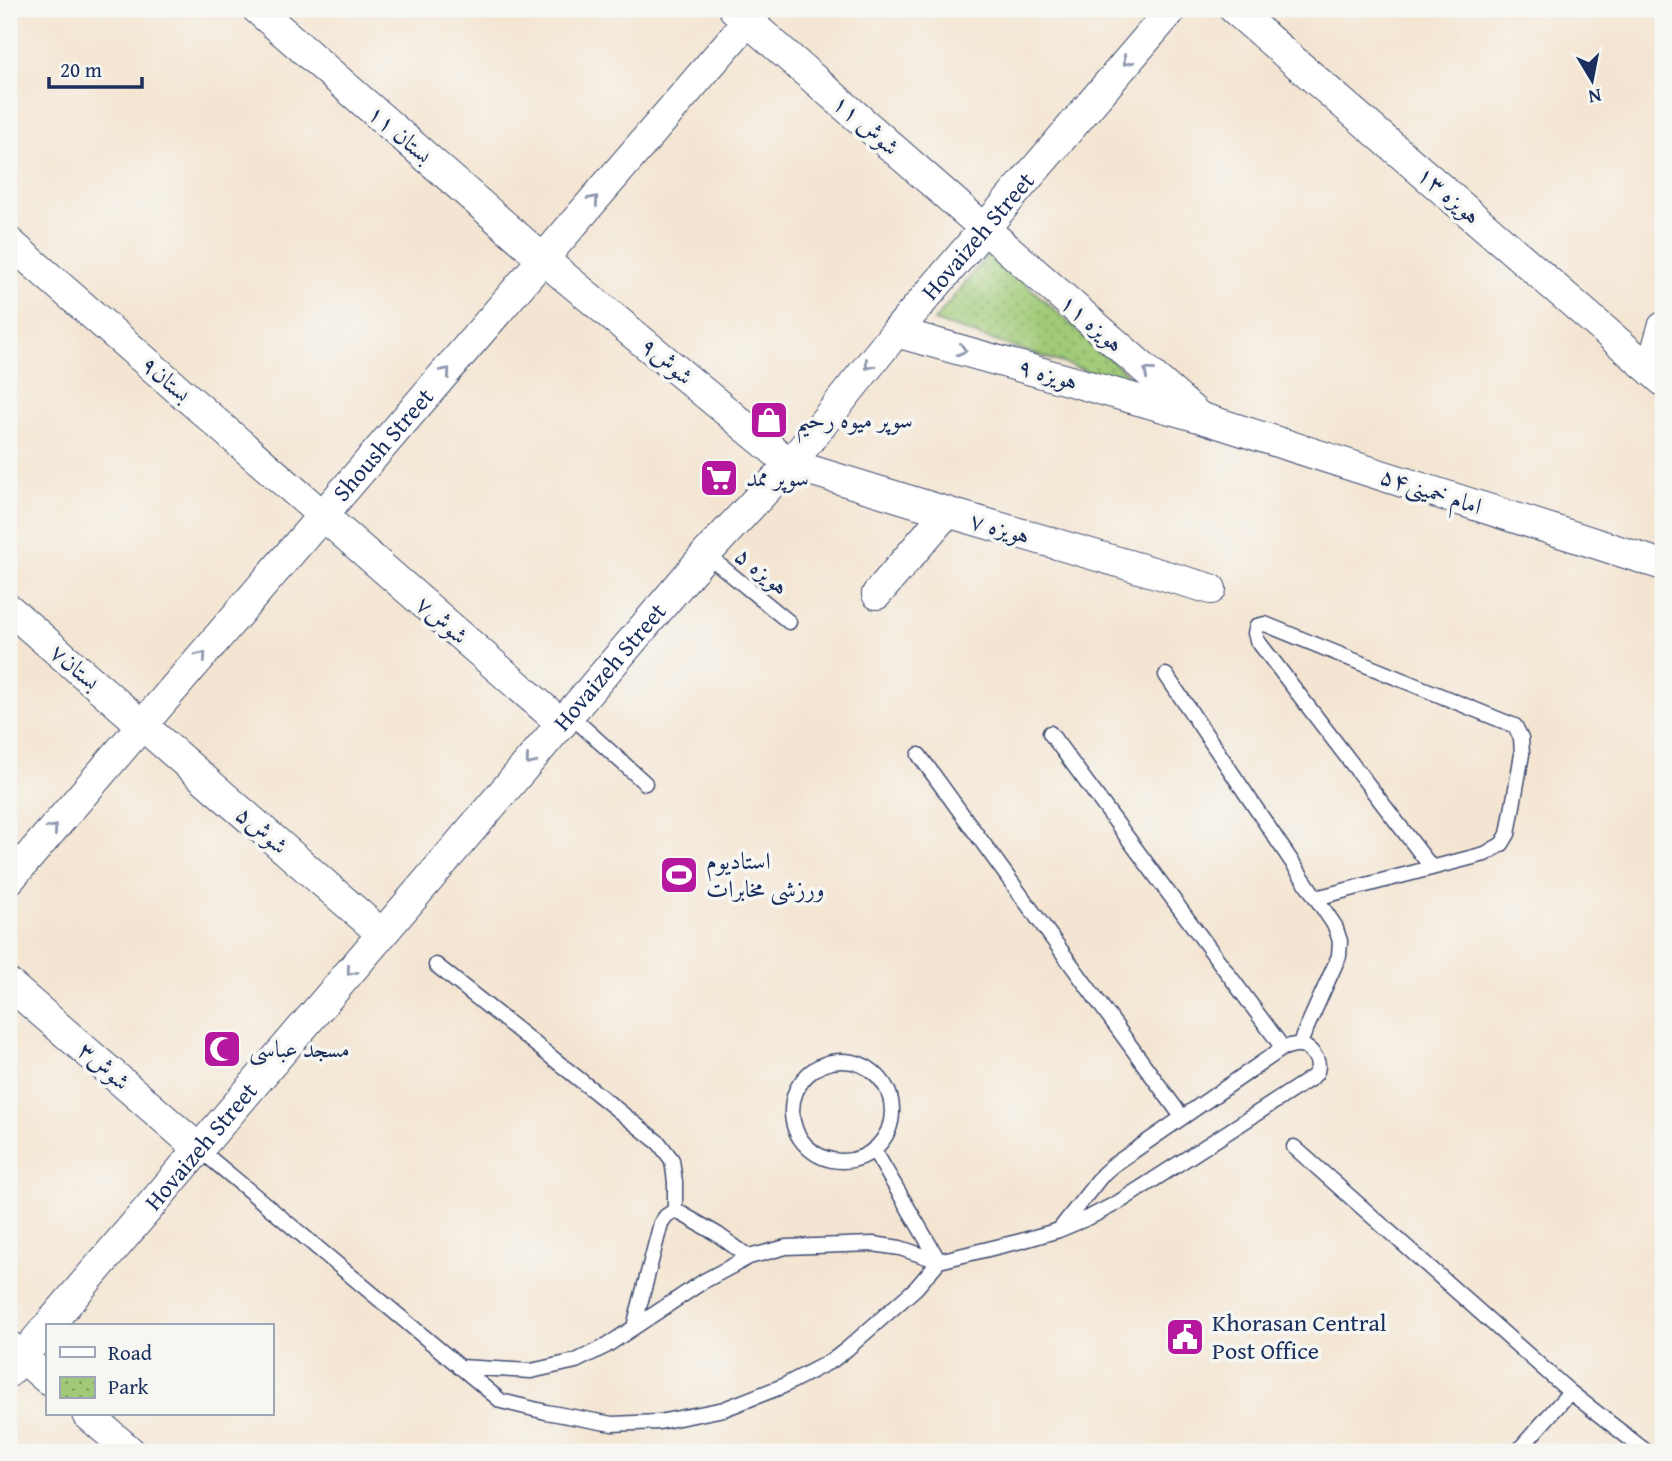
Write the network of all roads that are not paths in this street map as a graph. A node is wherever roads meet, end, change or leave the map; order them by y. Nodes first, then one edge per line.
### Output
1 (257, 9) edge
2 (1172, 9) edge
3 (1234, 9) edge
4 (746, 13) edge
5 (985, 228) junction
6 (9, 242) edge
7 (543, 259) junction
8 (1663, 327) edge
9 (897, 332) junction
10 (1657, 375) edge
11 (1199, 417) junction
12 (790, 464) junction
13 (947, 512) junction
14 (323, 516) junction
15 (706, 554) junction
16 (1663, 565) edge
17 (1211, 589) dead end
18 (877, 594) dead end
19 (9, 609) edge
20 (789, 622) dead end
21 (1166, 675) dead end
22 (566, 719) junction
23 (142, 726) junction
24 (1051, 733) dead end
25 (919, 755) dead end
26 (645, 783) dead end
27 (1432, 868) junction
28 (9, 880) edge
29 (1316, 898) junction
30 (382, 934) junction
31 (436, 965) dead end
32 (9, 984) edge
33 (1299, 1045) junction
34 (1283, 1048) junction
35 (1182, 1117) junction
36 (1294, 1147) dead end
37 (199, 1149) junction
38 (874, 1150) junction
39 (675, 1210) junction
40 (1059, 1230) junction
41 (749, 1257) junction
42 (939, 1261) junction
43 (51, 1324) edge
44 (634, 1326) junction
45 (46, 1329) edge
46 (13, 1358) edge
47 (459, 1367) junction
48 (46, 1378) edge
49 (1570, 1392) junction
50 (89, 1416) edge
51 (131, 1452) edge
52 (1517, 1452) edge
53 (1647, 1452) edge

1 - 7 street, بستان ۱۱
2 -> 5 street, Hovaizeh Street
3 - 10 street, هویزه ۱۳
4 - 5 street, شوش ۱۱
7 -> 4 street, Shoush Street
5 - 9 street, Hovaizeh Street
11 -> 5 street, هویزه ۱۱
6 - 14 street, بستان۹
7 - 12 street, شوش۹
14 -> 7 street, Shoush Street
8 - 10 street
9 -> 11 street, هویزه ۹
9 -> 12 street, Hovaizeh Street
11 - 16 street, امام خمینی۵۴
12 - 13 street, هویزه ۷
12 - 15 street, Hovaizeh Street
13 - 17 street, هویزه ۷
13 - 18 street
14 - 22 street, شوش۷
23 -> 14 street, Shoush Street
15 - 20 lane, هویزه ۵
15 - 22 street, Hovaizeh Street
19 - 23 street, بستان۷
21 - 29 lane
22 - 26 lane
22 -> 30 street, Hovaizeh Street
28 -> 23 street, Shoush Street
23 - 30 street, شوش۵
24 - 34 lane
25 - 35 lane
27 - 27 lane
27 - 29 lane
29 - 33 lane
30 -> 37 street, Hovaizeh Street
31 - 39 lane
32 - 37 street, شوش۳
33 - 34 lane
33 - 40 lane
34 - 35 lane
35 - 40 lane
36 - 49 lane
37 - 43 street, Hovaizeh Street
37 - 47 lane
38 - 38 lane
38 - 42 lane
39 - 41 lane
39 - 44 lane
40 - 42 lane
41 - 42 lane
41 - 44 lane
42 - 47 lane
44 - 47 lane
45 - 46 street, Hovaizeh Street
46 - 48 street
49 - 52 lane
49 - 53 lane
50 - 51 street

